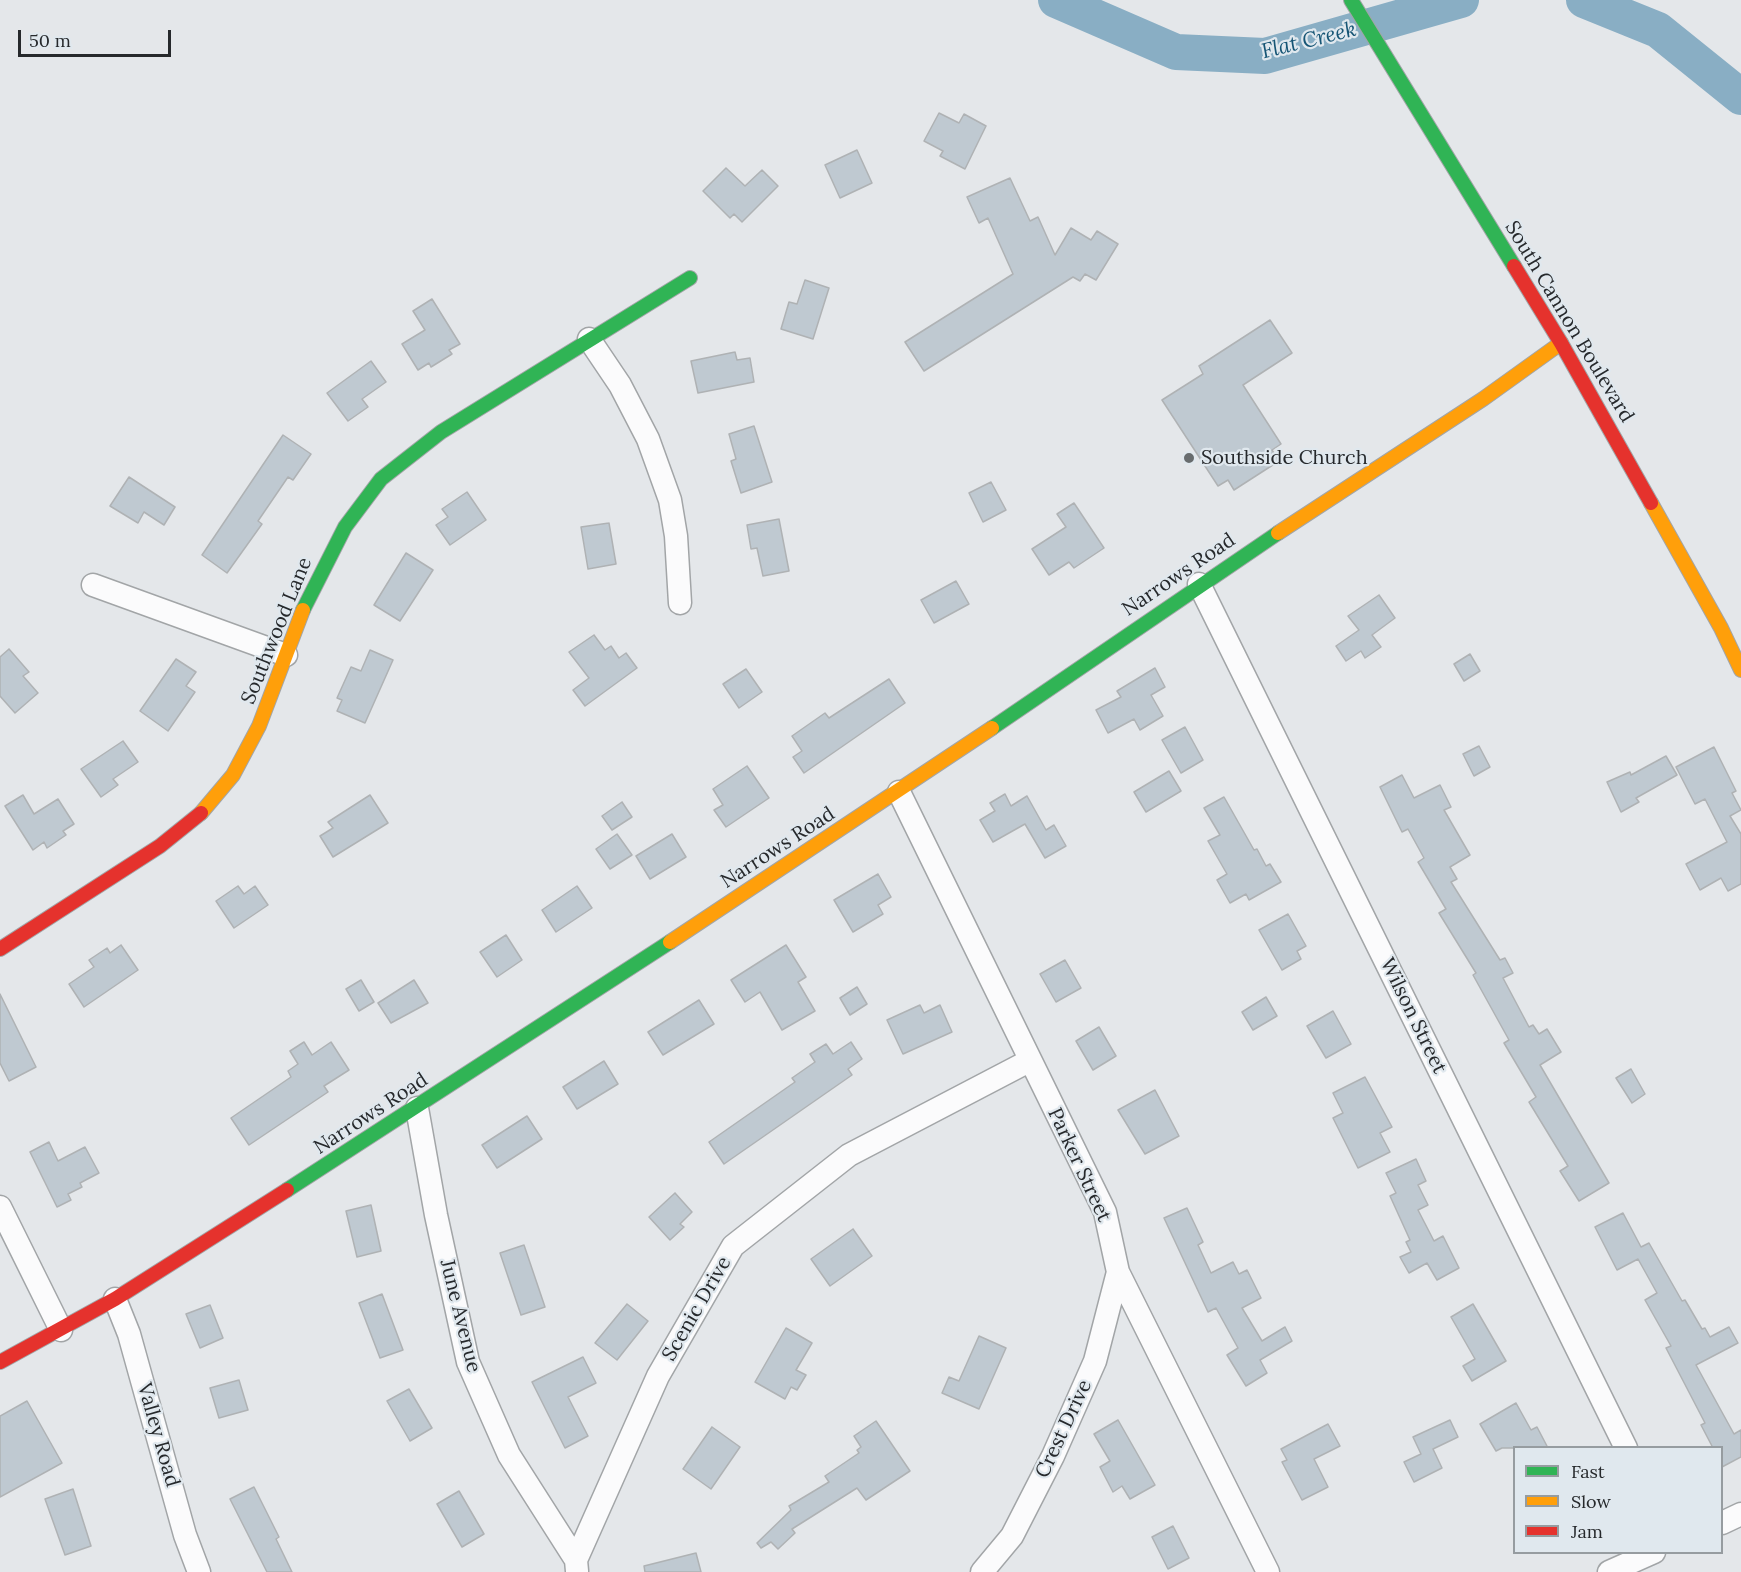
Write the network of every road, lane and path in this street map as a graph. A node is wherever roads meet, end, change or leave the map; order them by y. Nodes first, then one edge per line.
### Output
1 (1351, 0) edge
2 (690, 278) dead end
3 (589, 339) junction
4 (1561, 343) junction
5 (1199, 584) junction
6 (93, 585) dead end
7 (680, 603) dead end
8 (286, 655) junction
9 (1741, 670) edge
10 (899, 792) junction
11 (0, 949) edge
12 (1029, 1061) junction
13 (417, 1108) junction
14 (0, 1207) edge
15 (1118, 1272) junction
16 (115, 1299) junction
17 (61, 1330) junction
18 (0, 1362) edge
19 (1625, 1446) edge
20 (1741, 1514) edge
21 (1723, 1523) edge
22 (1650, 1554) edge
23 (577, 1566) edge
24 (199, 1572) edge
25 (982, 1572) edge
26 (1268, 1572) edge
27 (1609, 1572) edge

1 - 4 main road, South Cannon Boulevard
2 - 3 main road, Southwood Lane
3 - 7 street
3 - 8 main road, Southwood Lane
4 - 5 main road, Narrows Road
4 - 9 main road, South Cannon Boulevard
5 - 10 main road, Narrows Road
5 - 19 street, Wilson Street
6 - 8 street
8 - 11 main road, Southwood Lane
10 - 12 street, Parker Street
10 - 13 main road, Narrows Road
12 - 15 street, Parker Street
12 - 23 street, Scenic Drive
13 - 16 main road, Narrows Road
13 - 23 street, June Avenue
14 - 17 street
15 - 25 street, Crest Drive
15 - 26 street, Parker Street
16 - 17 main road, Narrows Road
16 - 24 street, Valley Road
17 - 18 main road, Narrows Road
20 - 21 street
22 - 27 street

